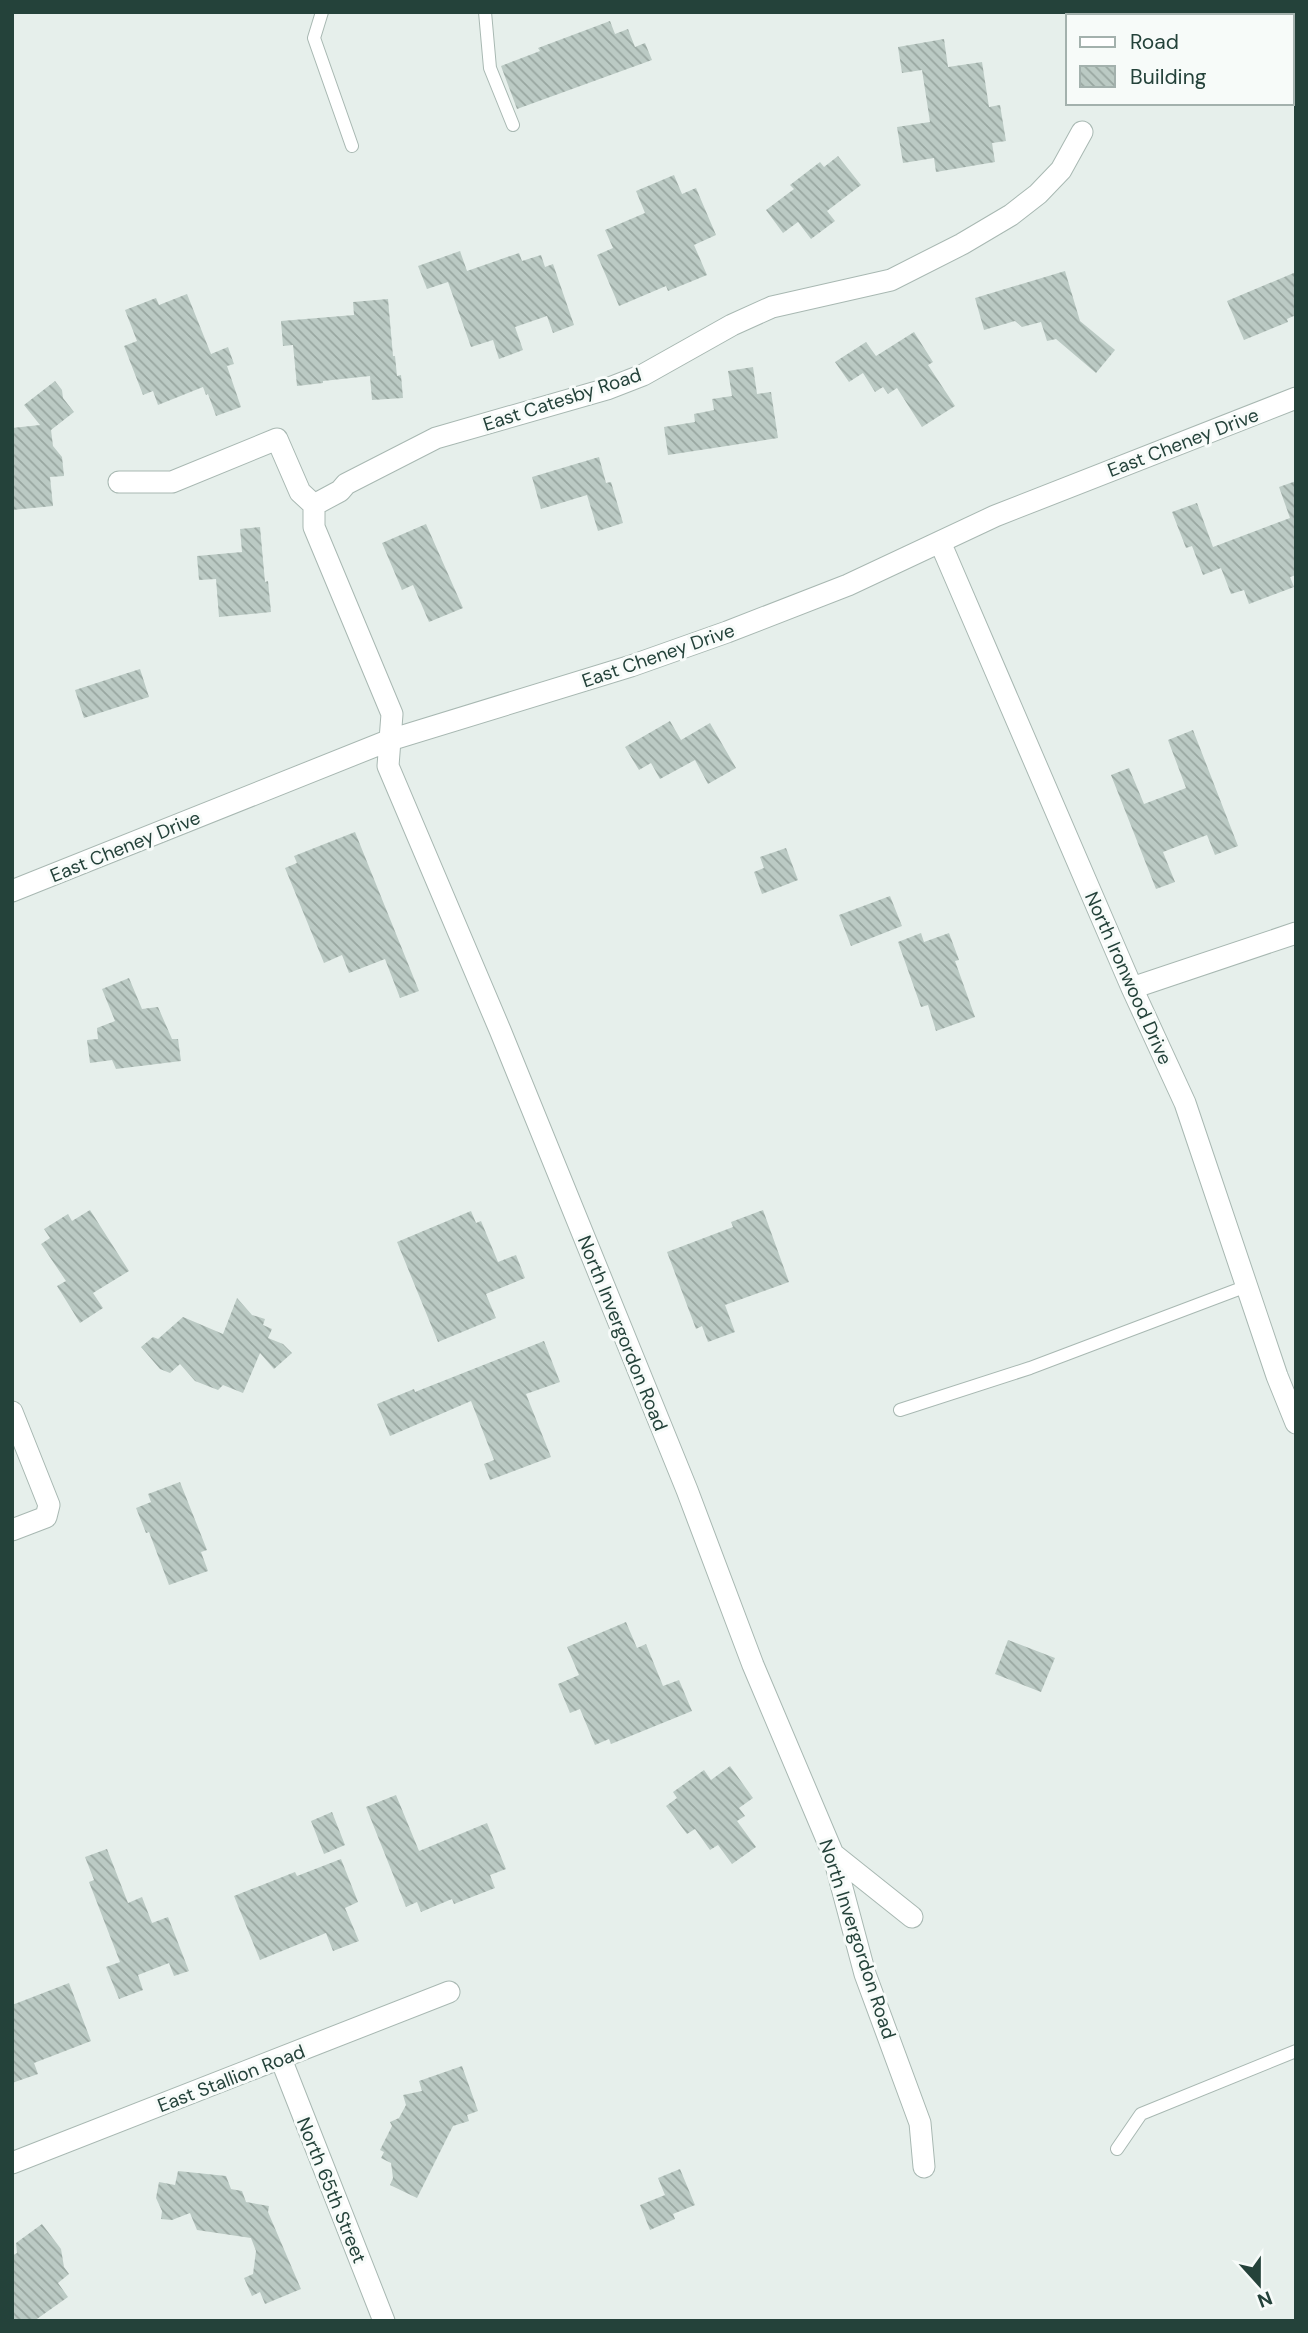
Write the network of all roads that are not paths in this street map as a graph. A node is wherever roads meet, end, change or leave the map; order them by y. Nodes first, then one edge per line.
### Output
1 (322, 12) edge
2 (485, 12) edge
3 (513, 125) dead end
4 (1082, 132) dead end
5 (352, 146) dead end
6 (1296, 398) edge
7 (119, 482) dead end
8 (314, 505) junction
9 (940, 542) junction
10 (390, 740) junction
11 (12, 891) edge
12 (1296, 933) edge
13 (1132, 988) junction
14 (1247, 1286) junction
15 (900, 1410) dead end
16 (12, 1412) edge
17 (1296, 1423) edge
18 (12, 1530) edge
19 (833, 1853) junction
20 (912, 1917) dead end
21 (449, 1992) dead end
22 (1296, 2051) edge
23 (281, 2059) junction
24 (1117, 2150) dead end
25 (12, 2164) edge
26 (924, 2167) dead end
27 (384, 2321) edge

1 - 5 lane
2 - 3 lane
4 - 8 street, East Catesby Road
6 - 9 street, East Cheney Drive
7 - 8 street
8 - 10 street, North Invergordon Road
9 - 10 street, East Cheney Drive
9 - 13 street, North Ironwood Drive
10 - 11 street, East Cheney Drive
10 - 19 street, North Invergordon Road
12 - 13 street
13 - 14 street, North Ironwood Drive
14 - 15 lane
14 - 17 street, North Ironwood Drive
16 - 18 street
19 - 20 street
19 - 26 street, North Invergordon Road
21 - 23 street, East Stallion Road
22 - 24 lane
23 - 25 street, East Stallion Road
23 - 27 street, North 65th Street

